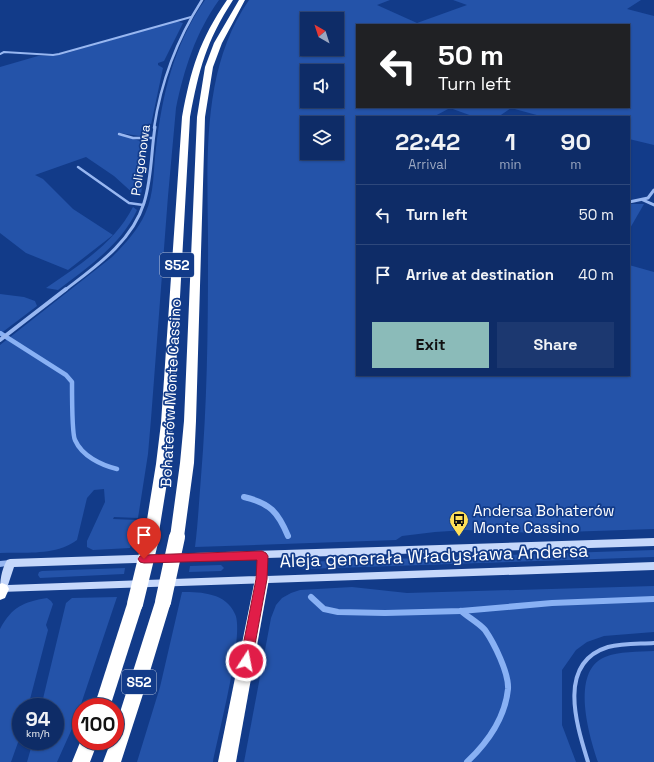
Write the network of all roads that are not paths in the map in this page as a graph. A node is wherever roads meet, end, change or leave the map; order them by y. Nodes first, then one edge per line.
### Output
1 (202, 0) edge
2 (230, 0) edge
3 (242, 0) edge
4 (191, 17) junction
5 (0, 54) edge
6 (119, 134) dead end
7 (152, 138) junction
8 (78, 167) dead end
9 (654, 190) edge
10 (643, 200) junction
11 (630, 202) edge
12 (144, 205) junction
13 (654, 205) edge
14 (0, 340) edge
15 (654, 542) edge
16 (262, 556) junction
17 (10, 563) junction
18 (0, 564) edge
19 (654, 566) edge
20 (262, 579) junction
21 (1, 591) edge
22 (654, 643) edge
23 (105, 698) edge
24 (86, 750) edge
25 (81, 762) edge
26 (112, 762) edge
27 (227, 762) edge
28 (588, 762) edge

1 - 4 street, Poligonowa
2 - 23 highway, Bohaterów Monte Cassino / S52, bridge
3 - 26 highway, Bohaterów Monte Cassino / S52, bridge
4 - 5 lane
4 - 7 street, Poligonowa
6 - 7 lane
7 - 12 street, Poligonowa
8 - 12 lane
9 - 10 street
10 - 11 street
10 - 13 street
12 - 14 street, Poligonowa
15 - 16 main road, Aleja generała Władysława Andersa
16 - 17 main road, Aleja generała Władysława Andersa
16 - 20 main road
17 - 18 street, Aleja generała Władysława Andersa
17 - 21 main road
19 - 20 main road, Aleja generała Władysława Andersa
20 - 21 main road, Aleja generała Władysława Andersa
20 - 27 highway
22 - 28 lane
24 - 25 highway

